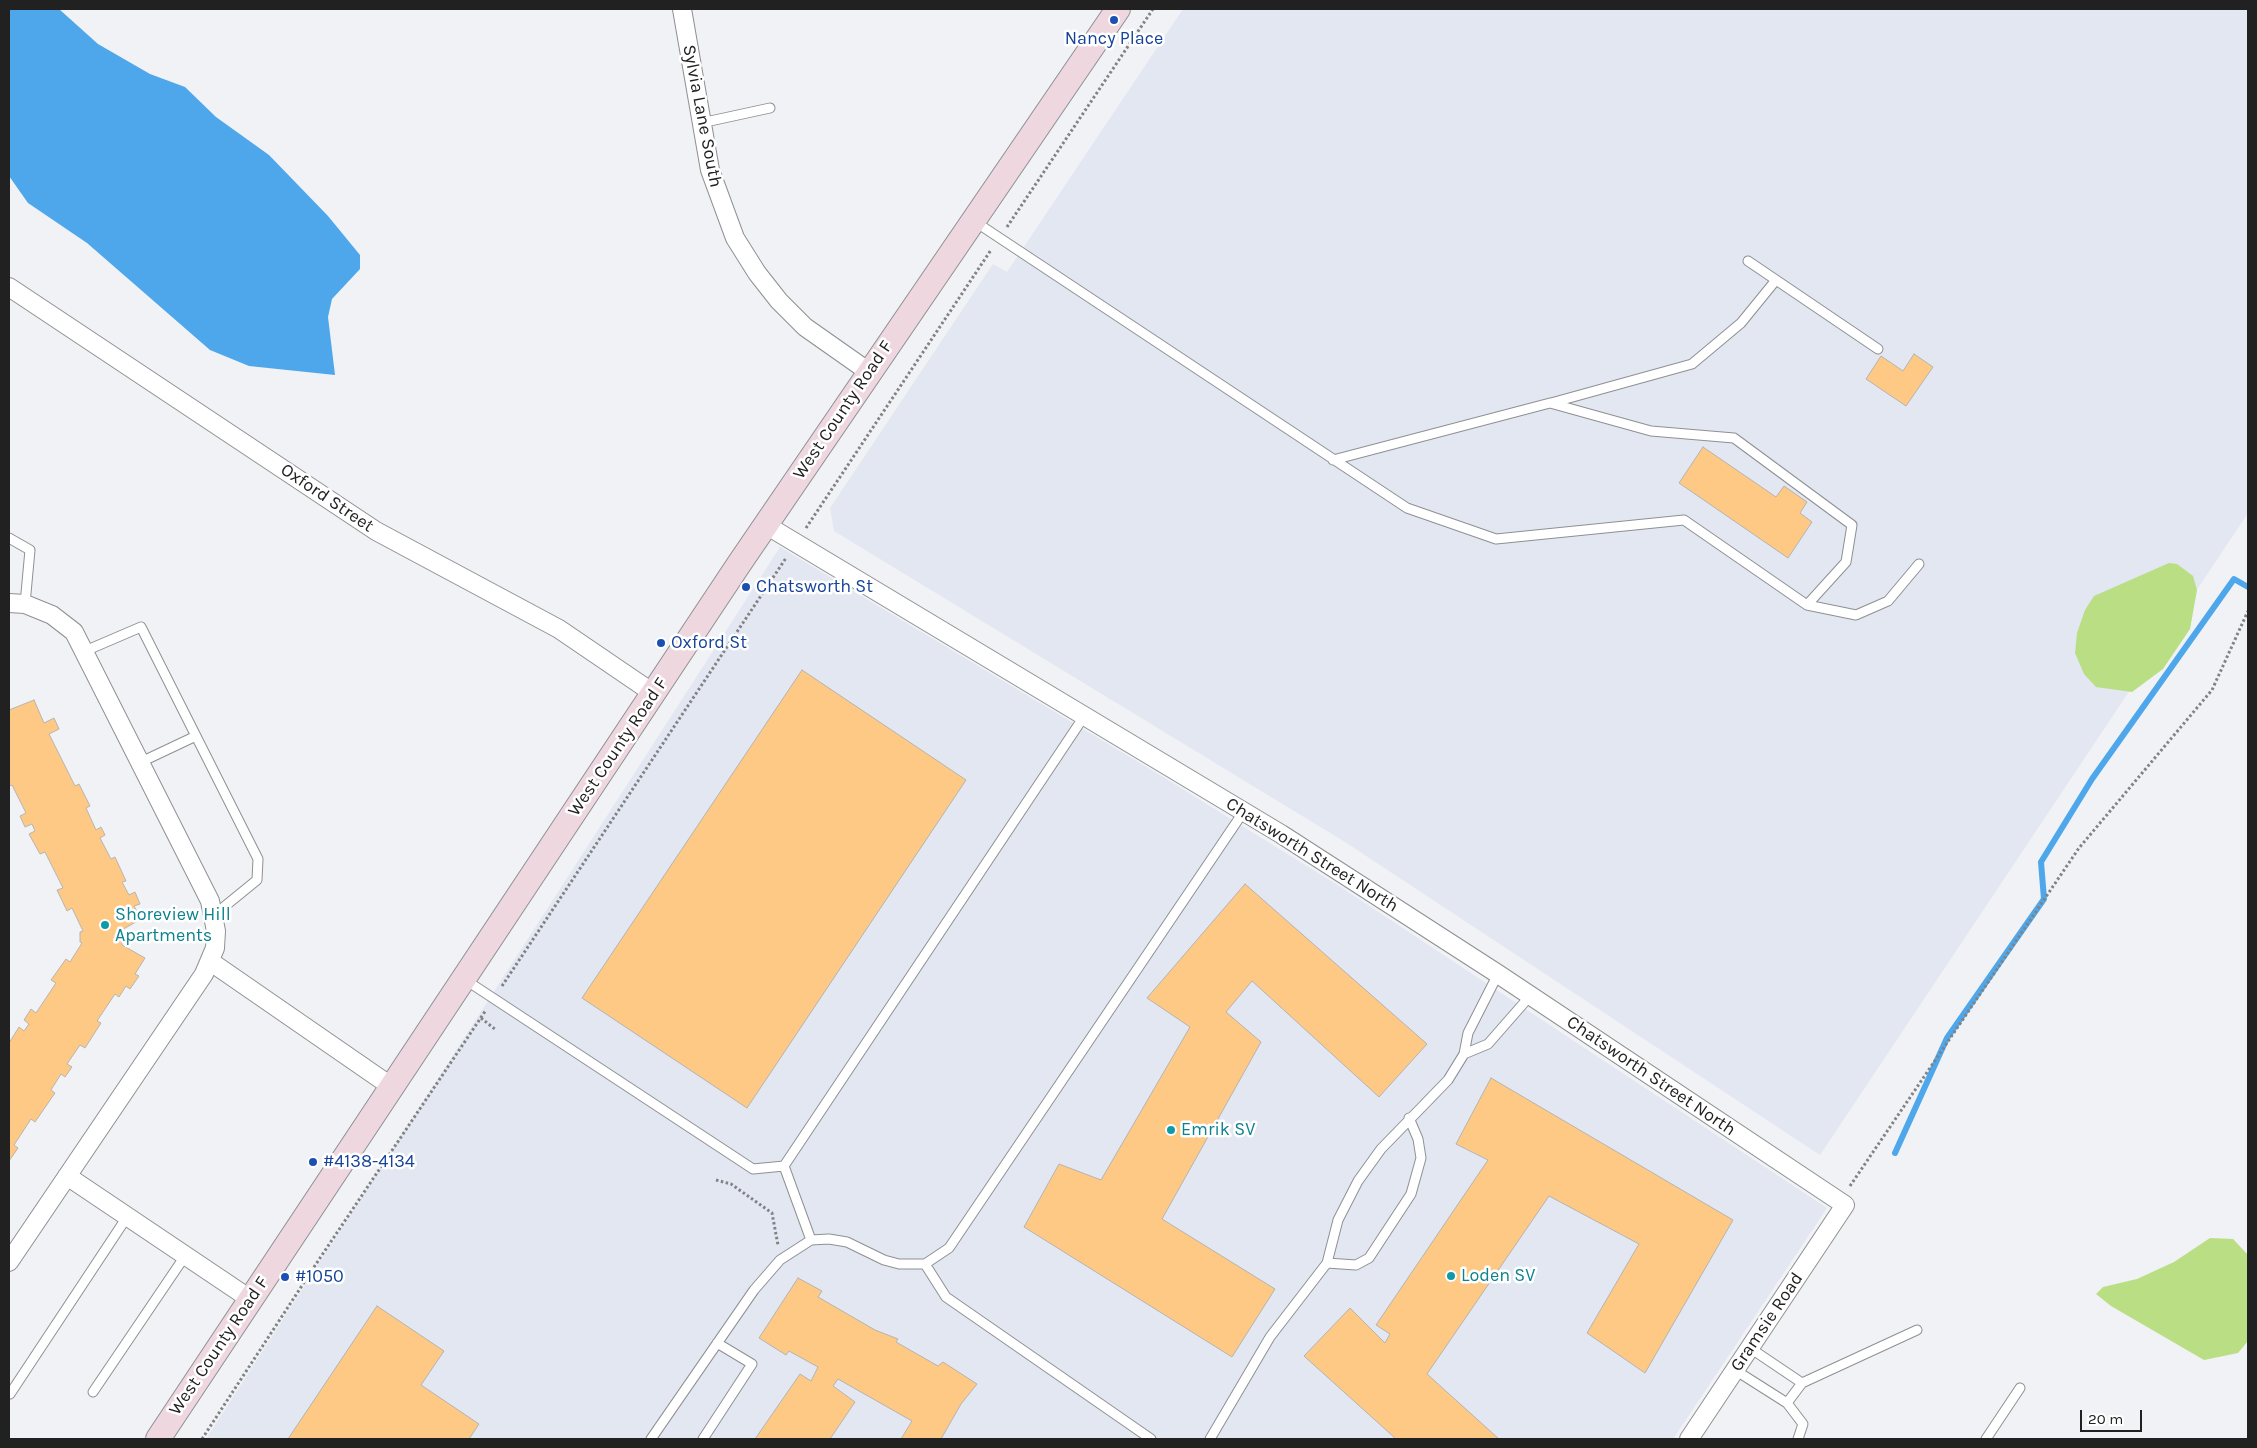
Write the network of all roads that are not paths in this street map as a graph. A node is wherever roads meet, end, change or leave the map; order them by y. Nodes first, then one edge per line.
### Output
1 (682, 9) edge
2 (1118, 9) edge
3 (770, 108) dead end
4 (700, 123) junction
5 (972, 220) junction
6 (1748, 261) dead end
7 (1776, 280) junction
8 (9, 287) edge
9 (1878, 349) dead end
10 (869, 372) junction
11 (1550, 403) junction
12 (1333, 460) junction
13 (766, 525) junction
14 (9, 538) edge
15 (1920, 564) dead end
16 (17, 603) edge
17 (1806, 604) junction
18 (85, 651) junction
19 (653, 694) junction
20 (1085, 715) junction
21 (196, 736) junction
22 (140, 762) junction
23 (1244, 811) junction
24 (214, 914) junction
25 (211, 962) junction
26 (1498, 974) junction
27 (463, 979) junction
28 (1530, 996) junction
29 (1464, 1054) junction
30 (392, 1087) junction
31 (1409, 1118) junction
32 (784, 1166) junction
33 (68, 1176) junction
34 (1843, 1204) joint
35 (128, 1216) junction
36 (811, 1240) junction
37 (185, 1256) junction
38 (9, 1262) edge
39 (1327, 1263) junction
40 (925, 1264) junction
41 (250, 1299) junction
42 (1917, 1330) dead end
43 (717, 1343) junction
44 (1750, 1348) junction
45 (1735, 1370) junction
46 (1802, 1383) junction
47 (2020, 1388) dead end
48 (93, 1392) dead end
49 (10, 1394) edge
50 (1787, 1404) junction
51 (158, 1439) edge
52 (651, 1439) edge
53 (703, 1439) edge
54 (1151, 1439) edge
55 (1210, 1439) edge
56 (1689, 1439) edge
57 (1798, 1439) edge
58 (1986, 1439) edge

1 - 4 street, Sylvia Lane South
2 - 5 street, West County Road F
3 - 4 lane
4 - 10 street, Sylvia Lane South
5 - 10 street, West County Road F
5 - 12 lane
6 - 7 lane
7 - 9 lane
7 - 11 lane
8 - 19 street, Oxford Street
10 - 13 street, West County Road F
11 - 12 lane
11 - 17 lane
12 - 17 lane
13 - 19 street, West County Road F
13 - 20 street, Chatsworth Street North
14 - 16 lane
15 - 17 lane
16 - 18 street
18 - 21 lane
18 - 22 street
19 - 27 street, West County Road F
20 - 23 street, Chatsworth Street North
20 - 32 lane
21 - 22 lane
21 - 24 lane
22 - 24 street
23 - 26 street, Chatsworth Street North
23 - 40 lane
24 - 25 street
25 - 30 street
25 - 33 street
26 - 28 street, Chatsworth Street North
26 - 29 lane
27 - 30 street, West County Road F
27 - 32 lane
28 - 29 lane
28 - 34 street, Chatsworth Street North
29 - 31 lane
30 - 41 street, West County Road F
31 - 39 lane
31 - 39 lane
32 - 36 lane
33 - 35 street
33 - 38 street
34 - 44 street, Gramsie Road
35 - 37 street
35 - 49 lane
36 - 40 lane
36 - 43 lane
37 - 41 street
37 - 48 lane
39 - 55 lane
40 - 54 lane
41 - 51 street, West County Road F
42 - 46 lane
43 - 52 lane
43 - 53 lane
44 - 45 street, Gramsie Road
44 - 46 lane
45 - 50 lane
45 - 56 street, Gramsie Road
46 - 50 lane
47 - 58 lane
50 - 57 lane

